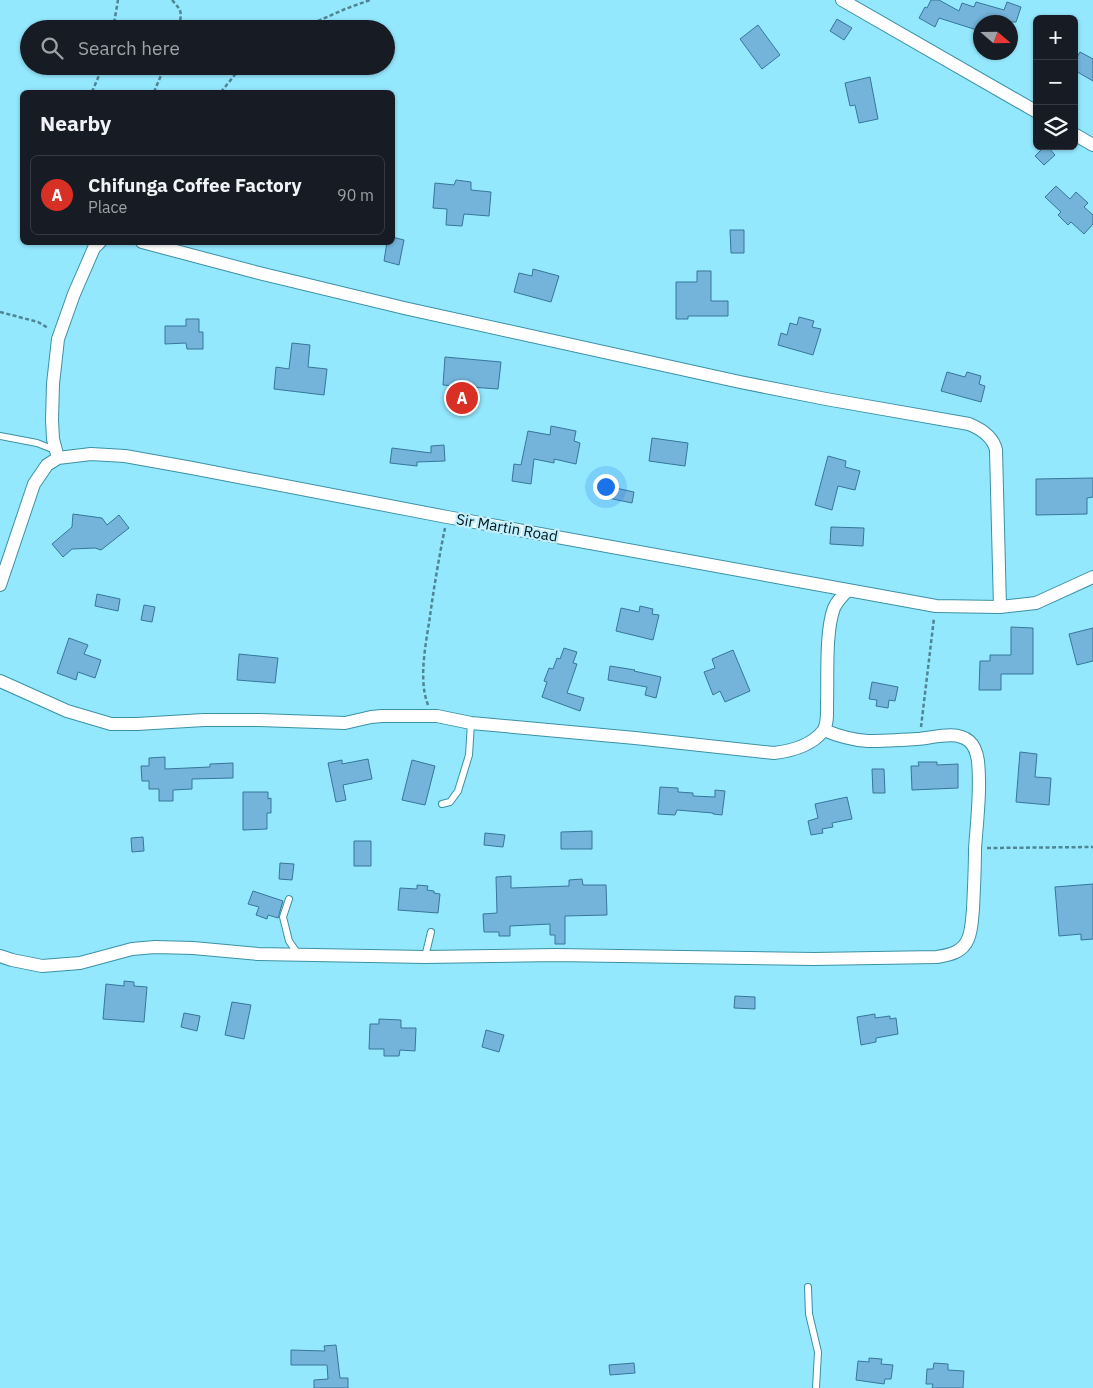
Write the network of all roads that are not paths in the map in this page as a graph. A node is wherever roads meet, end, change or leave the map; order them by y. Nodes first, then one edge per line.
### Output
1 (842, 0) edge
2 (1033, 110) edge
3 (1078, 136) edge
4 (1093, 145) edge
5 (97, 245) edge
6 (153, 245) edge
7 (0, 436) edge
8 (57, 454) junction
9 (1093, 577) edge
10 (0, 585) edge
11 (848, 590) junction
12 (1000, 607) junction
13 (0, 681) edge
14 (471, 723) junction
15 (824, 730) junction
16 (442, 804) dead end
17 (289, 900) dead end
18 (431, 932) dead end
19 (299, 955) junction
20 (0, 956) edge
21 (425, 958) junction
22 (808, 1287) dead end
23 (816, 1388) edge

1 - 2 street
3 - 4 street
5 - 8 street
6 - 12 street
7 - 8 lane
8 - 10 street
8 - 11 street, Sir Martin Road
9 - 12 street, Sir Martin Road
11 - 12 street, Sir Martin Road
11 - 15 street
13 - 14 street
14 - 15 street
14 - 16 lane
15 - 21 street
17 - 19 lane
18 - 21 lane
19 - 20 street
19 - 21 street
22 - 23 lane

